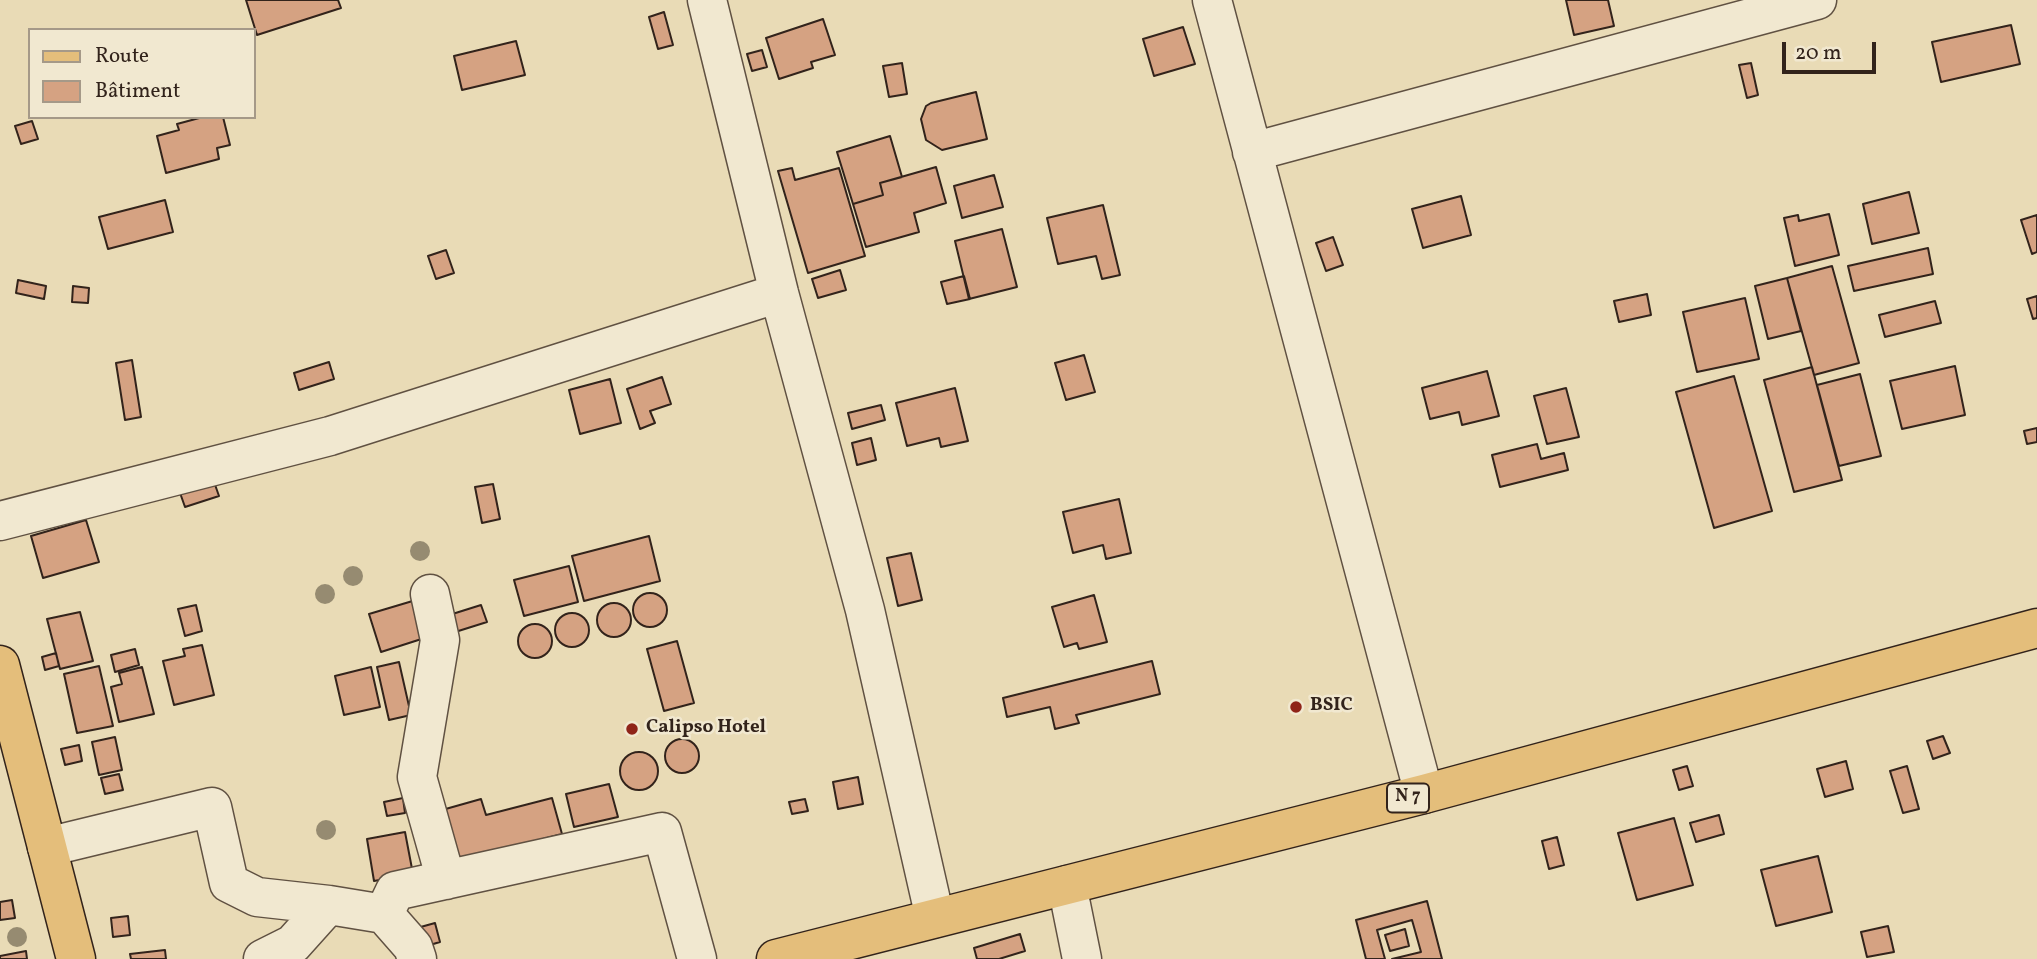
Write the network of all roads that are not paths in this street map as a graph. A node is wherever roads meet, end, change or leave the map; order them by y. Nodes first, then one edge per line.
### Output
1 (707, 0) edge
2 (1212, 0) edge
3 (1817, 0) edge
4 (1252, 152) junction
5 (779, 293) junction
6 (0, 521) edge
7 (430, 594) dead end
8 (2037, 628) edge
9 (0, 665) edge
10 (1424, 794) junction
11 (47, 847) junction
12 (446, 880) junction
13 (1067, 885) junction
14 (384, 914) junction
15 (935, 918) junction
16 (319, 930) edge
17 (76, 959) edge
18 (263, 959) edge
19 (417, 959) edge
20 (697, 959) edge
21 (776, 959) edge
22 (1082, 959) edge

1 - 5 street
2 - 4 street
3 - 4 street
4 - 10 street
5 - 6 street
5 - 15 street
7 - 12 street
8 - 10 main road, N 7
9 - 11 main road
10 - 13 main road, N 7
11 - 16 street
11 - 17 main road
12 - 14 street
12 - 20 street
13 - 15 main road, N 7
13 - 22 street
14 - 16 street
14 - 19 street
15 - 21 main road, N 7
16 - 18 street

